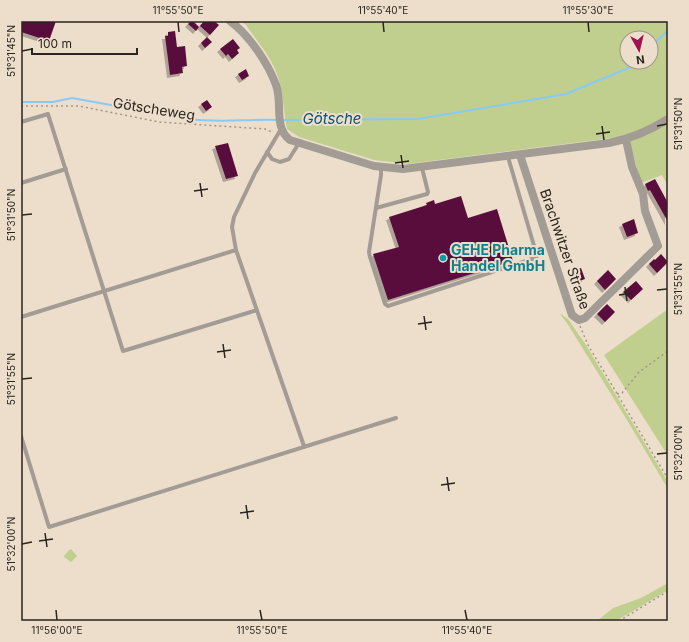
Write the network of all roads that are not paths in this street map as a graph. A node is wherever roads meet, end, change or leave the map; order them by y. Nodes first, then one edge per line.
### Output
1 (230, 21) edge
2 (668, 119) edge
3 (21, 122) edge
4 (279, 131) junction
5 (626, 140) junction
6 (299, 143) junction
7 (267, 152) junction
8 (520, 155) junction
9 (508, 157) junction
10 (381, 167) junction
11 (422, 168) junction
12 (66, 169) junction
13 (21, 183) edge
14 (376, 208) junction
15 (236, 250) junction
16 (104, 291) junction
17 (257, 310) junction
18 (21, 317) edge
19 (396, 418) dead end
20 (21, 436) edge
21 (304, 446) junction

1 - 4 street
2 - 5 street
3 - 12 lane
4 - 6 street
4 - 7 lane
5 - 8 street
5 - 8 street, Brachwitzer Straße
6 - 7 lane
6 - 10 street
7 - 15 lane
8 - 9 street
9 - 11 street
9 - 14 lane
10 - 11 street
10 - 14 lane
11 - 14 lane
12 - 13 lane
12 - 16 lane
15 - 16 lane
15 - 17 lane
16 - 17 lane
16 - 18 lane
17 - 21 lane
19 - 21 lane
20 - 21 lane

